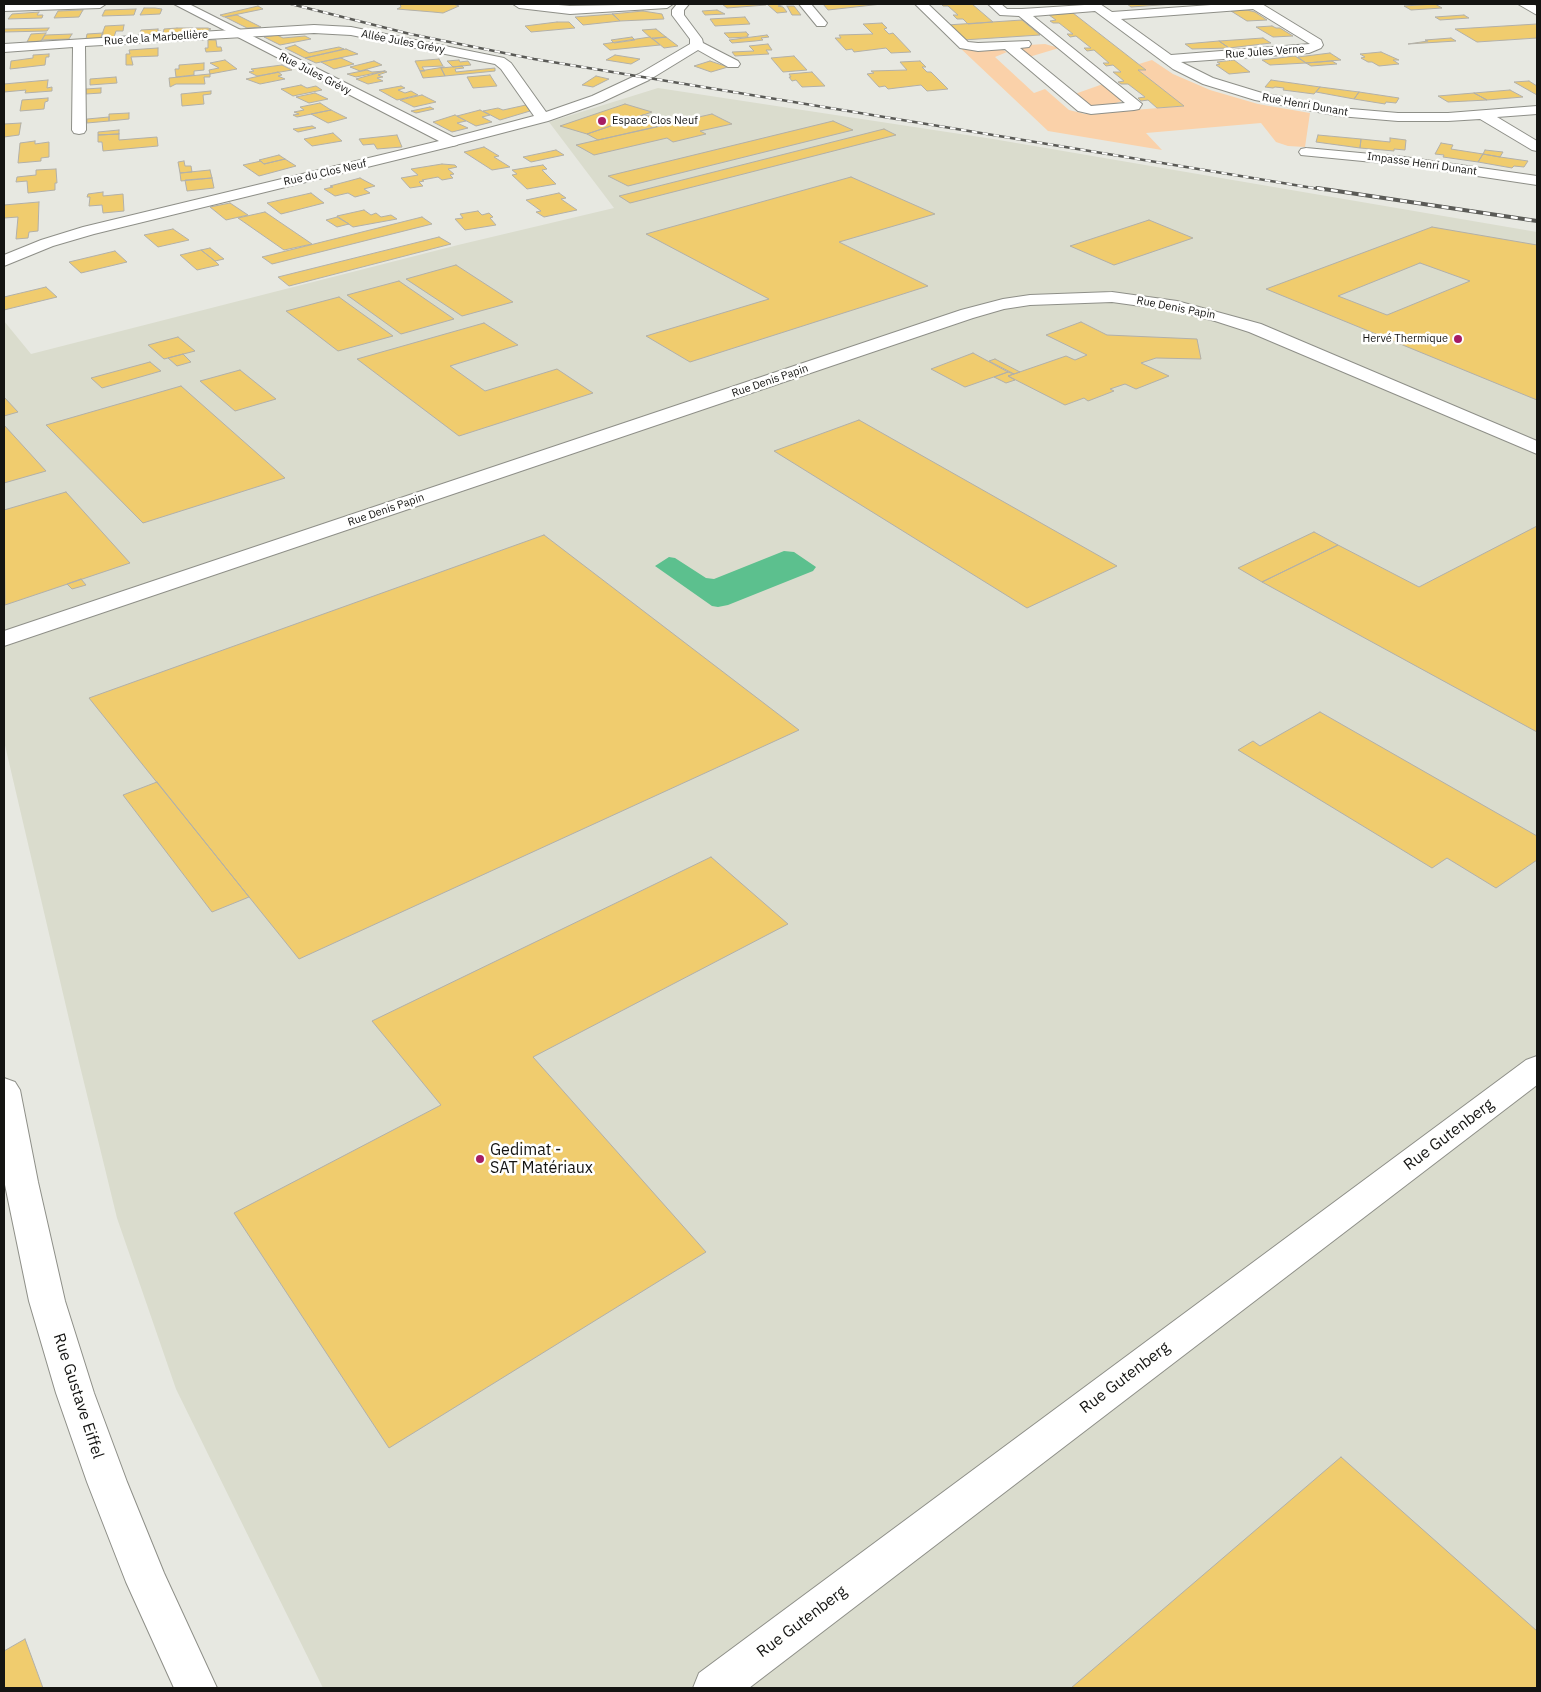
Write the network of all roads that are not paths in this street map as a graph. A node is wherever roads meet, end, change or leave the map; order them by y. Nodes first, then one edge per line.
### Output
1 (100, 4) edge
2 (180, 4) edge
3 (519, 4) edge
4 (667, 4) edge
5 (683, 4) edge
6 (805, 4) edge
7 (921, 4) edge
8 (994, 4) edge
9 (1255, 4) edge
10 (1524, 4) edge
11 (1095, 5) edge
12 (4, 8) edge
13 (1537, 11) edge
14 (1022, 12) junction
15 (1110, 16) junction
16 (821, 22) dead end
17 (234, 33) junction
18 (1059, 42) junction
19 (79, 43) junction
20 (697, 45) junction
21 (1008, 45) junction
22 (4, 48) edge
23 (1167, 59) junction
24 (733, 64) dead end
25 (1537, 110) edge
26 (1482, 114) junction
27 (543, 118) junction
28 (79, 130) dead end
29 (452, 142) junction
30 (1537, 147) edge
31 (1306, 152) dead end
32 (1537, 181) edge
33 (4, 261) edge
34 (1537, 448) edge
35 (4, 639) edge
36 (1537, 1068) edge
37 (4, 1090) edge
38 (196, 1688) edge
39 (714, 1688) edge

1 - 12 street
2 - 17 street, Rue Jules Grévy
3 - 4 street
5 - 20 street
6 - 16 street
7 - 21 street
8 - 14 street
9 - 15 street, Rue Jules Verne
9 - 23 street, Rue Jules Verne
10 - 13 street
11 - 14 street, Rue Henri Dunant
11 - 15 street, Rue Henri Dunant
14 - 18 street
15 - 23 street, Rue Henri Dunant
17 - 19 street, Rue de la Marbellière
17 - 27 street, Allée Jules Grévy
17 - 29 street, Rue Jules Grévy
18 - 21 street
18 - 21 street
19 - 22 street, Rue de la Marbellière
19 - 28 street
20 - 24 street
20 - 27 street, Rue du Clos Neuf
23 - 26 street, Rue Henri Dunant
25 - 26 street, Rue Henri Dunant
26 - 30 street
27 - 29 street, Rue du Clos Neuf
29 - 33 street, Rue du Clos Neuf
31 - 32 street, Impasse Henri Dunant
34 - 35 street, Rue Denis Papin
36 - 39 street, Rue Gutenberg
37 - 38 street, Rue Gustave Eiffel

